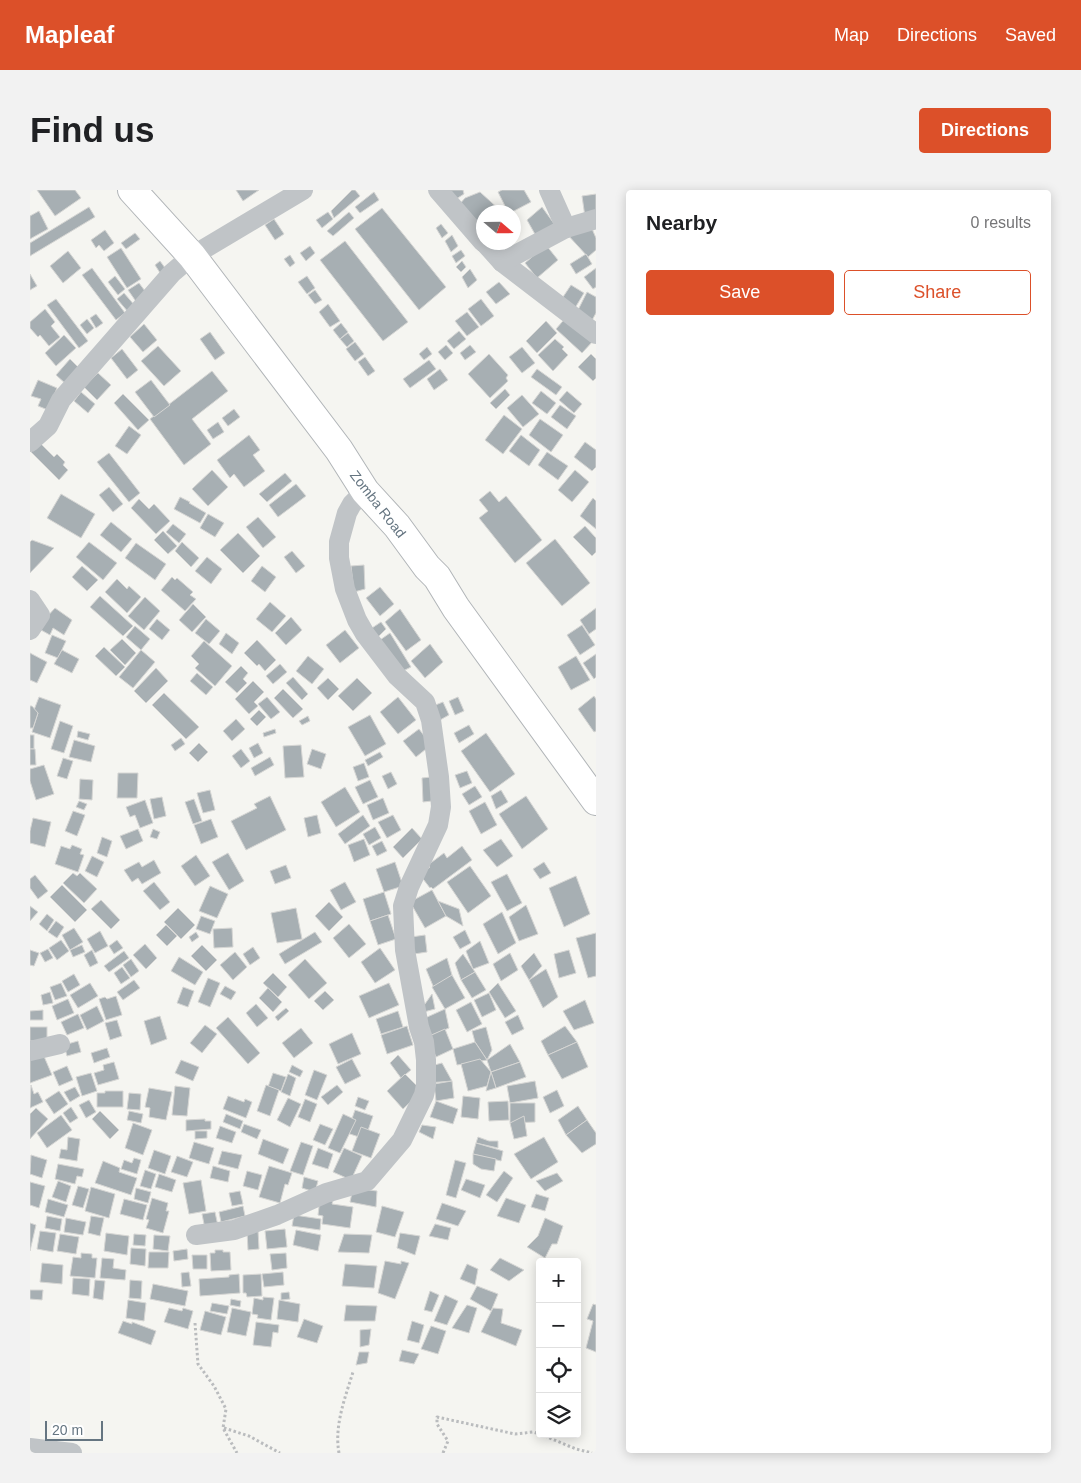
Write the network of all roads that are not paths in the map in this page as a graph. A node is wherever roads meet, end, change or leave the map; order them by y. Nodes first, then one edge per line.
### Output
1 (132, 190) edge
2 (303, 190) edge
3 (438, 190) edge
4 (549, 190) edge
5 (596, 219) edge
6 (566, 228) junction
7 (476, 233) edge
8 (491, 250) edge
9 (192, 256) junction
10 (502, 262) junction
11 (596, 334) edge
12 (30, 442) edge
13 (365, 491) junction
14 (30, 600) edge
15 (30, 630) edge
16 (596, 801) edge
17 (60, 1044) dead end
18 (30, 1051) edge
19 (196, 1235) dead end
20 (30, 1448) edge
21 (72, 1453) edge

1 - 9 highway, Zomba Road
2 - 9 street
3 - 7 street
4 - 6 street
5 - 6 street
6 - 10 street
8 - 10 street
9 - 12 street
9 - 13 highway, Zomba Road
10 - 11 street
13 - 16 highway, Zomba Road
13 - 19 street
14 - 15 street
17 - 18 street
20 - 21 street

